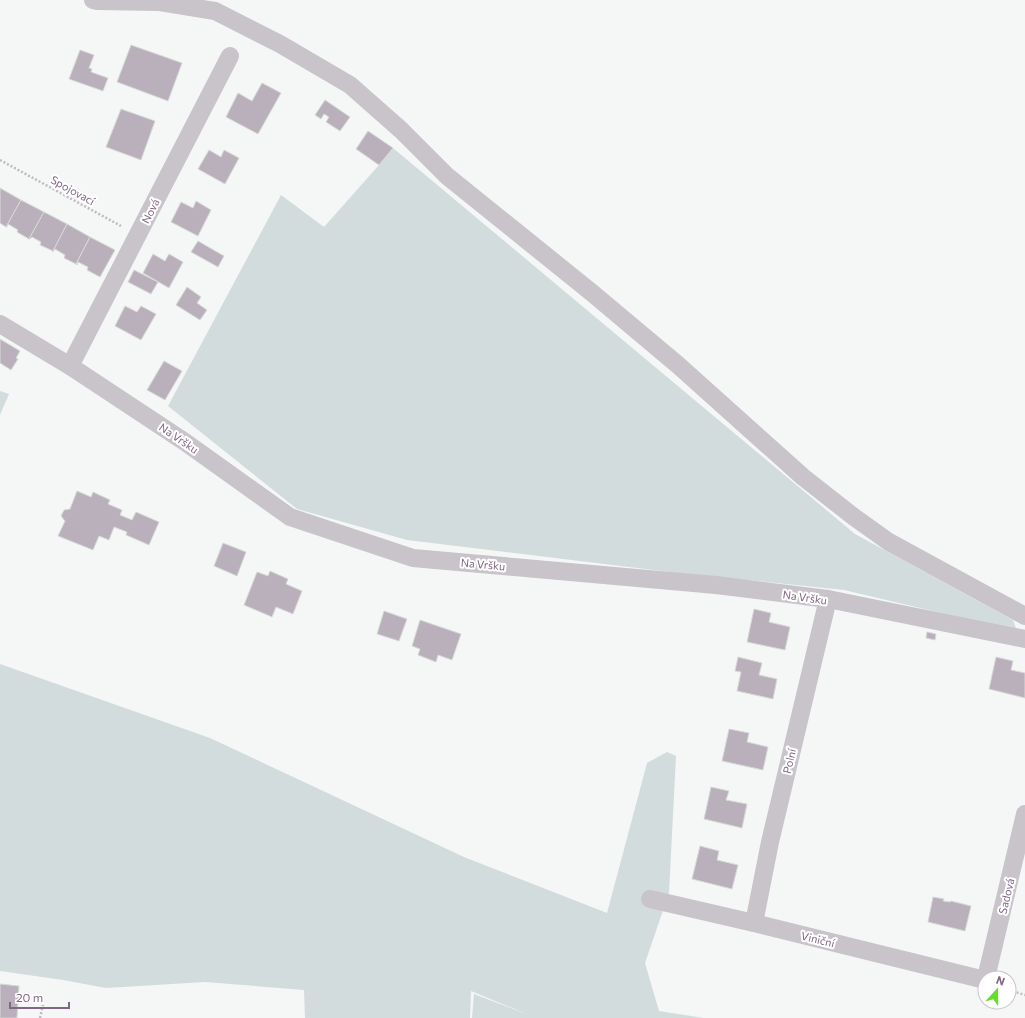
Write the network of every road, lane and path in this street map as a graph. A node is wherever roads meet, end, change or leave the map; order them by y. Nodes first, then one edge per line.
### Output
1 (93, 0) edge
2 (230, 56) dead end
3 (0, 160) edge
4 (138, 235) junction
5 (0, 324) edge
6 (70, 366) junction
7 (828, 599) junction
8 (1025, 616) edge
9 (1025, 639) edge
10 (1025, 814) edge
11 (650, 899) dead end
12 (754, 923) junction
13 (988, 970) edge
14 (977, 977) edge
15 (43, 1005) dead end
16 (40, 1018) edge

1 - 8 street
2 - 4 street, Nová
3 - 4 path, Spojovací
4 - 6 street, Nová
5 - 6 street, Na Vršku
6 - 7 street, Na Vršku
7 - 9 street, Na Vršku
7 - 12 street, Polní
10 - 13 street, Sadová
11 - 12 street, Viniční
12 - 14 street, Viniční
15 - 16 path

